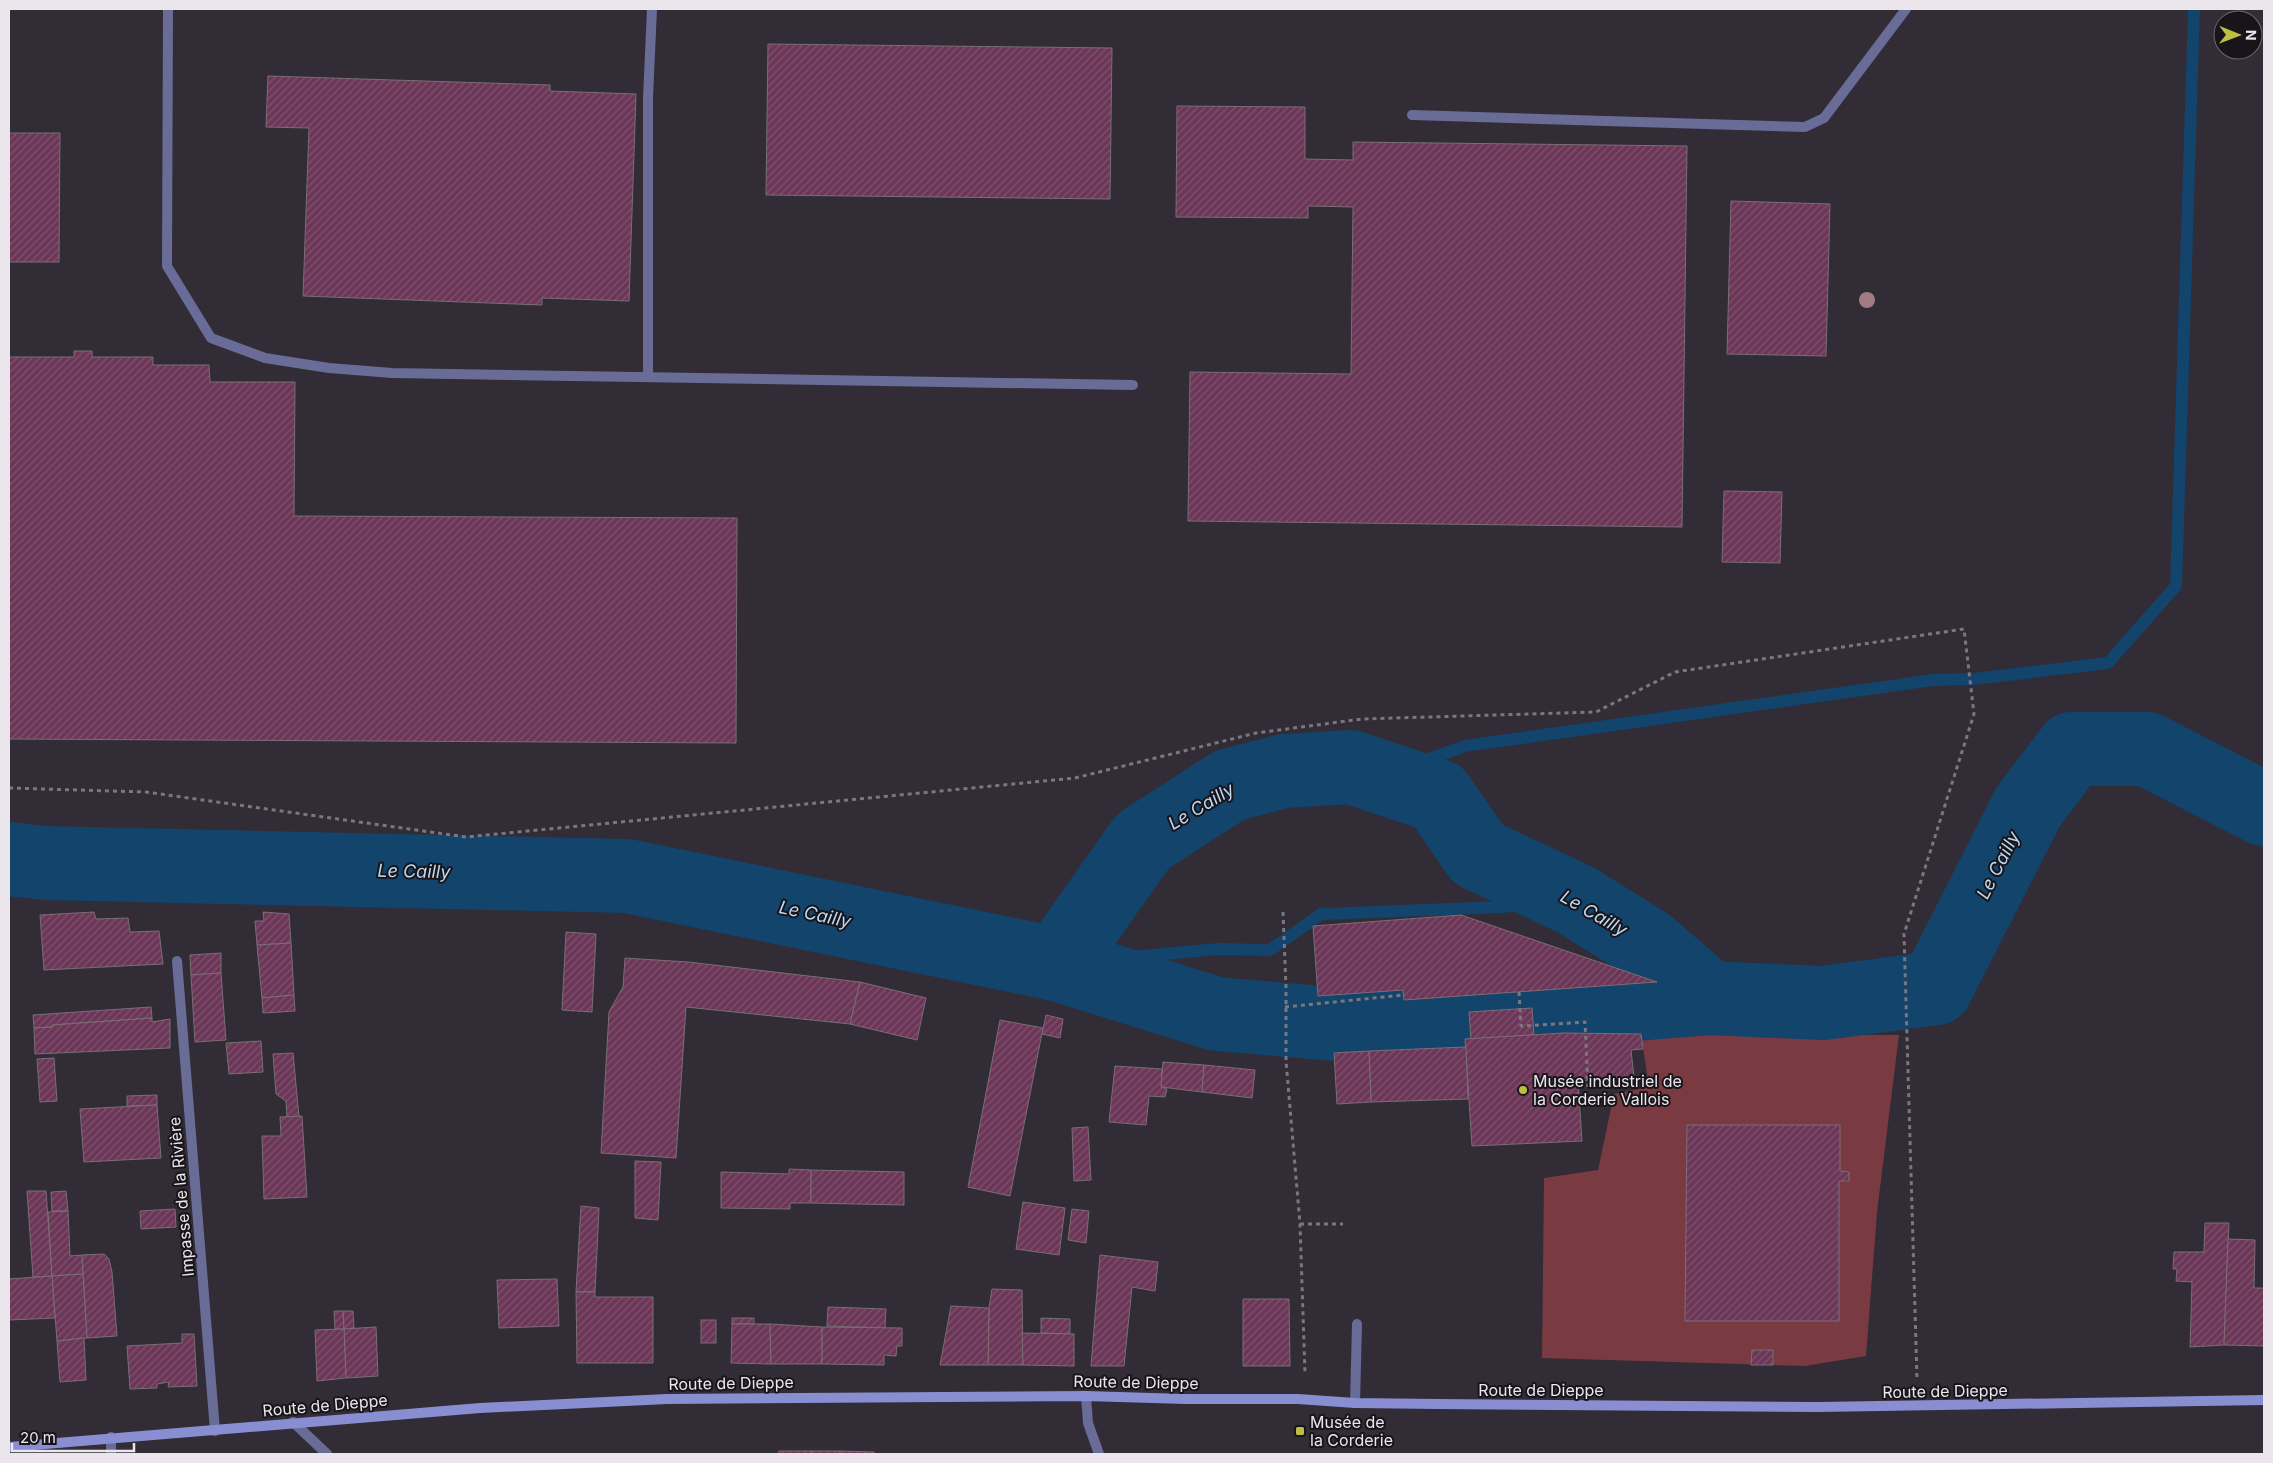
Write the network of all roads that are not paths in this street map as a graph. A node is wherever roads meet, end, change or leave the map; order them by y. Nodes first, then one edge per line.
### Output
1 (168, 9) edge
2 (652, 9) edge
3 (1906, 9) edge
4 (1412, 115) dead end
5 (648, 376) junction
6 (1133, 385) dead end
7 (177, 961) dead end
8 (1357, 1324) dead end
9 (1086, 1396) junction
10 (2264, 1400) edge
11 (1355, 1403) junction
12 (293, 1422) junction
13 (215, 1431) junction
14 (111, 1438) junction
15 (9, 1447) edge
16 (111, 1454) edge
17 (327, 1454) edge
18 (1098, 1454) edge

1 - 5 street
2 - 5 street
3 - 4 street
5 - 6 street
7 - 13 street, Impasse de la Rivière
8 - 11 street
9 - 11 main road, Route de Dieppe
9 - 12 main road, Route de Dieppe
9 - 18 street
10 - 11 main road, Route de Dieppe
12 - 13 main road, Route de Dieppe
12 - 17 street
13 - 14 main road, Route de Dieppe
14 - 15 main road, Route de Dieppe
14 - 16 street

